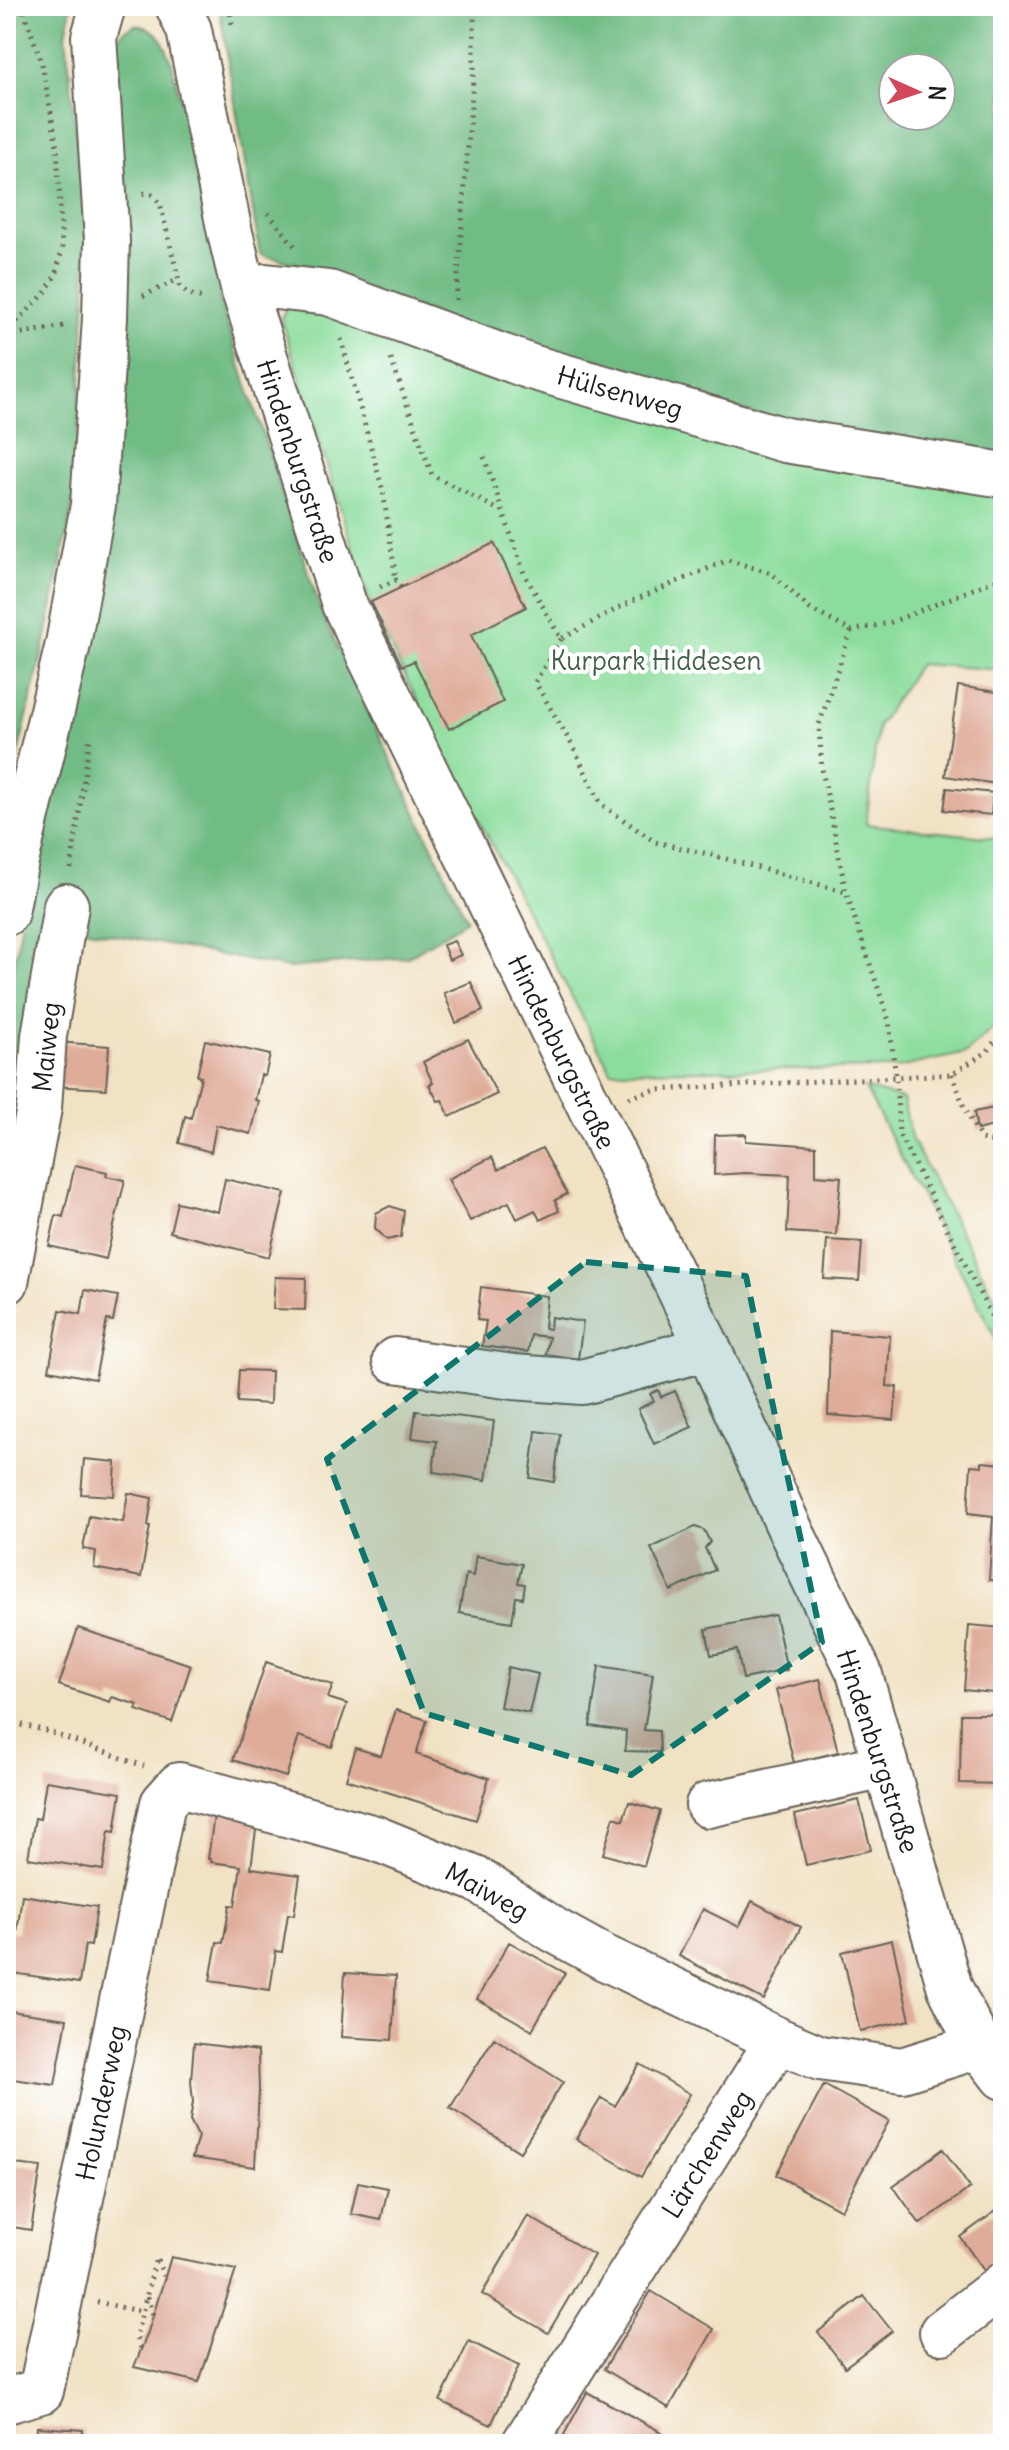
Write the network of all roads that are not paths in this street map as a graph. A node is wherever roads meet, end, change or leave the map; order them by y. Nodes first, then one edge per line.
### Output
1 (103, 6) edge
2 (178, 6) edge
3 (244, 291) junction
4 (1003, 475) edge
5 (66, 906) dead end
6 (6, 913) edge
7 (6, 1282) edge
8 (708, 1348) junction
9 (395, 1360) dead end
10 (885, 1766) junction
11 (179, 1785) joint
12 (708, 1805) dead end
13 (778, 2040) junction
14 (991, 2062) edge
15 (1003, 2285) edge
16 (942, 2332) dead end
17 (6, 2401) edge
18 (524, 2444) edge

1 - 6 street
2 - 3 street, Hindenburgstraße
3 - 4 street, Hülsenweg
3 - 8 street, Hindenburgstraße
5 - 7 street, Maiweg
8 - 9 street
8 - 10 street, Hindenburgstraße
10 - 12 street
10 - 14 street, Hindenburgstraße
11 - 13 street, Maiweg
11 - 17 street, Holunderweg
13 - 14 street
13 - 18 street, Lärchenweg
15 - 16 street

